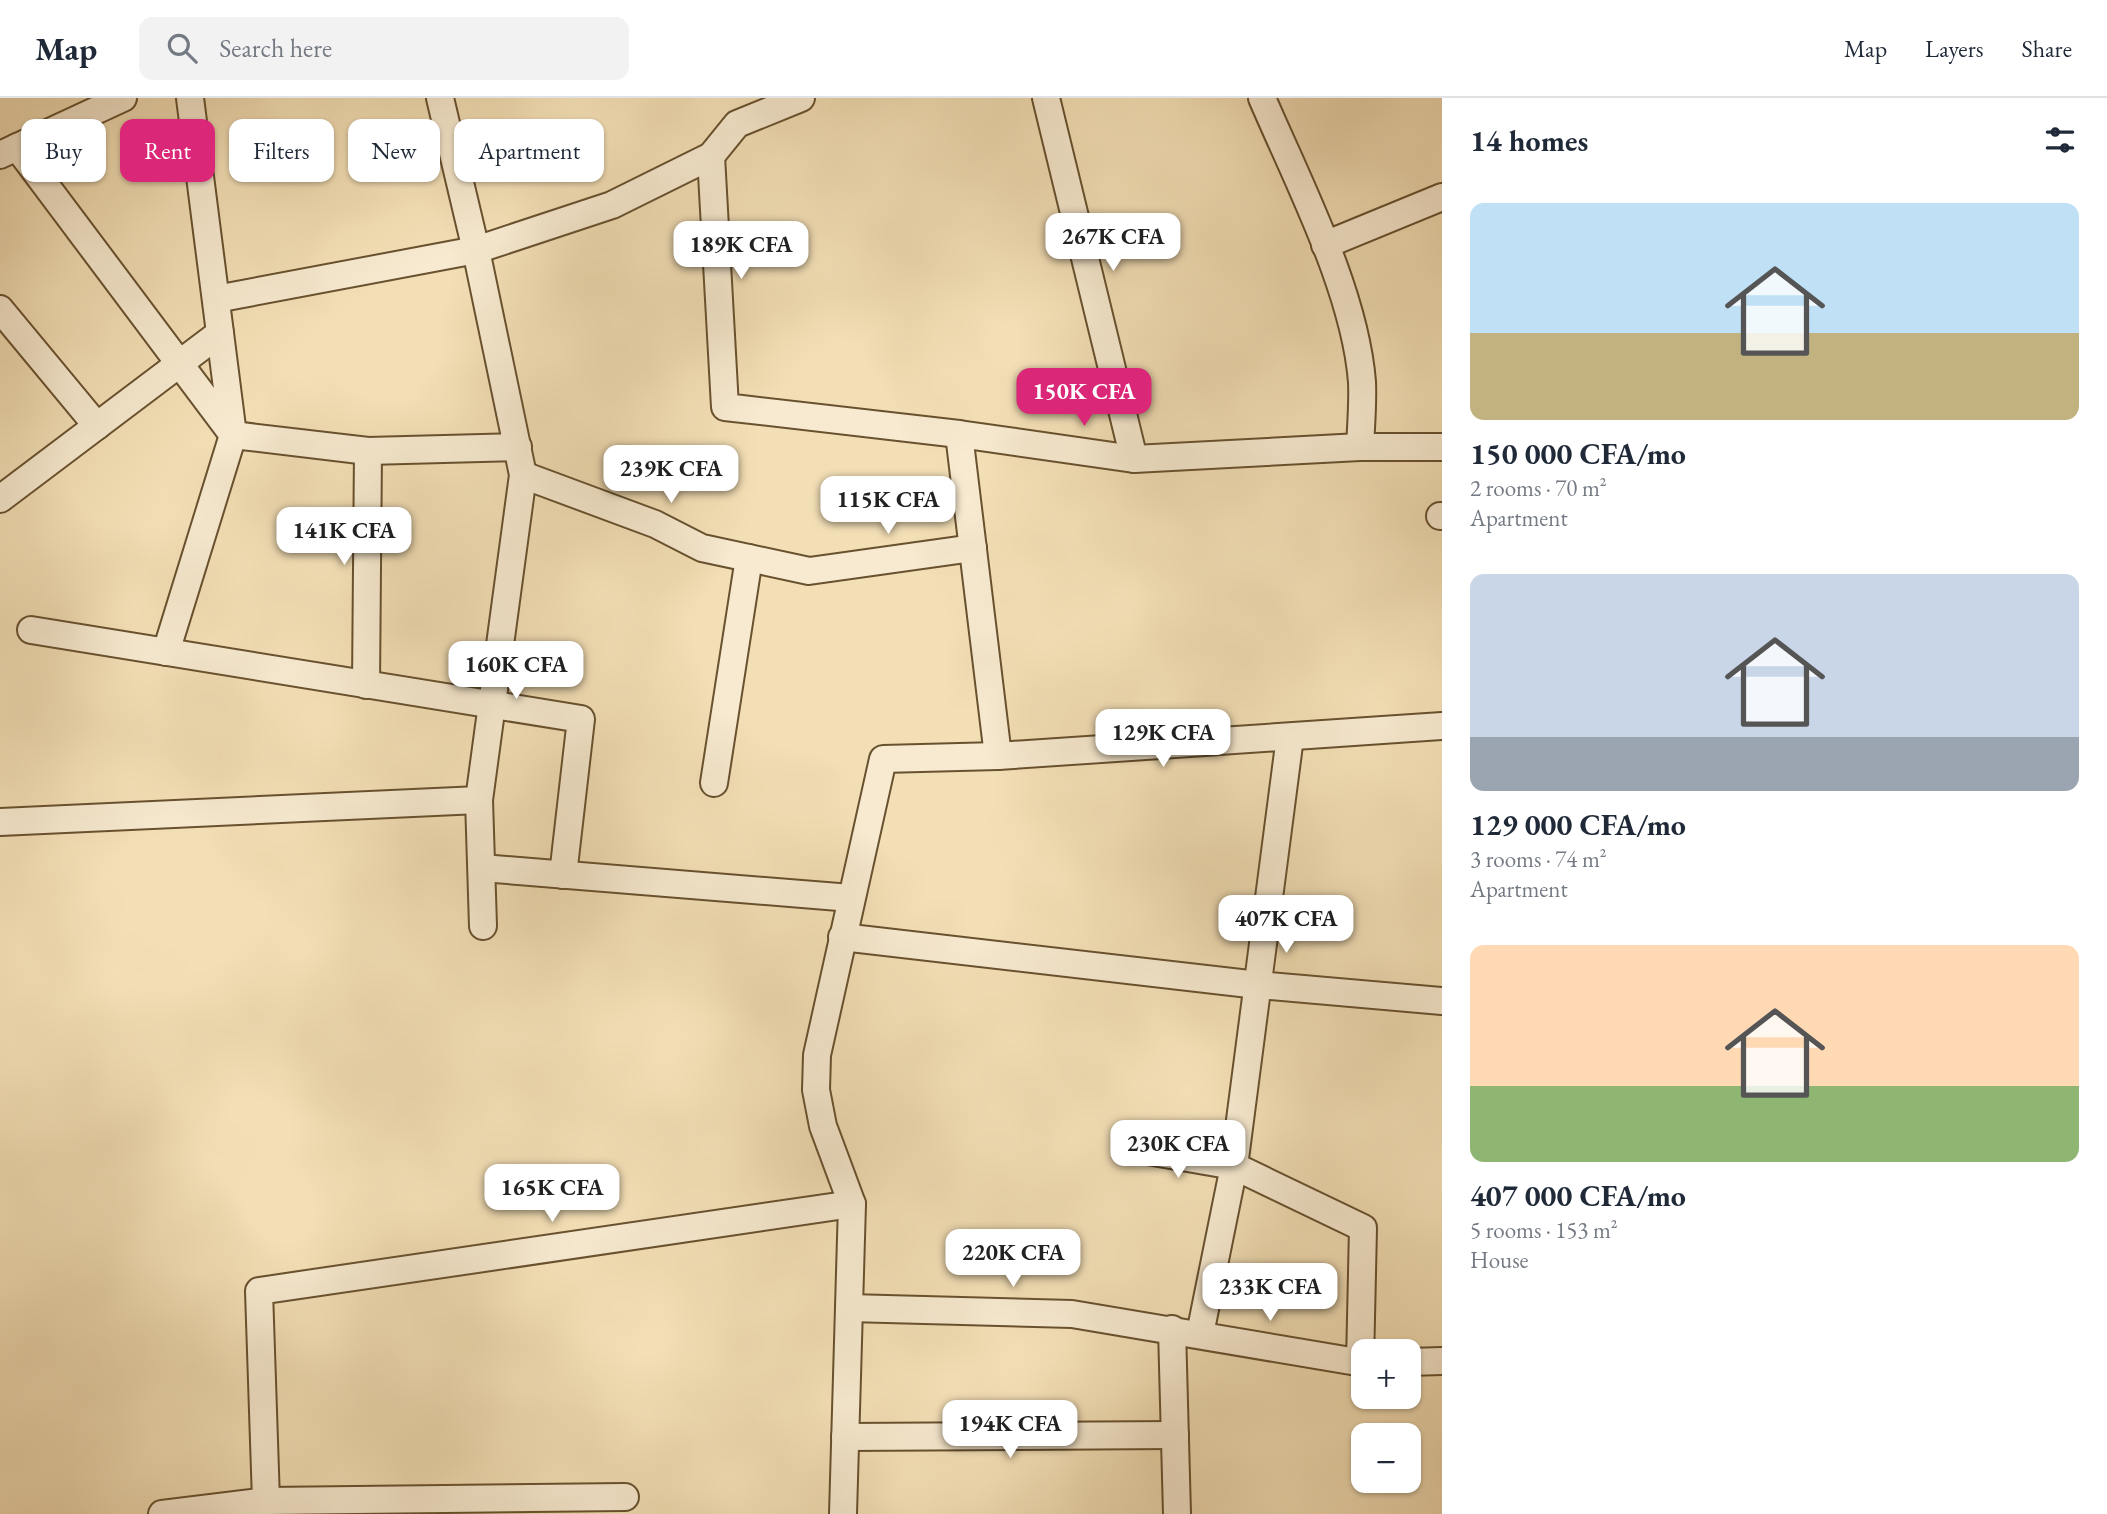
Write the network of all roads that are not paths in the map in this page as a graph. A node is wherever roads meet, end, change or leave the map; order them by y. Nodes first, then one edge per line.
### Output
1 (190, 98) edge
2 (440, 98) edge
3 (801, 98) edge
4 (1046, 98) edge
5 (1262, 98) edge
6 (107, 101) edge
7 (9, 151) edge
8 (711, 156) junction
9 (1442, 197) edge
10 (1325, 245) junction
11 (476, 250) junction
12 (216, 299) junction
13 (0, 309) edge
14 (220, 333) junction
15 (179, 364) junction
16 (97, 426) junction
17 (959, 434) junction
18 (233, 435) junction
19 (518, 447) junction
20 (1360, 447) junction
21 (1442, 447) edge
22 (368, 451) junction
23 (1134, 458) junction
24 (523, 475) junction
25 (0, 499) edge
26 (973, 548) junction
27 (749, 558) junction
28 (31, 630) dead end
29 (166, 652) junction
30 (366, 685) junction
31 (492, 705) junction
32 (1442, 726) edge
33 (1290, 737) junction
34 (998, 756) junction
35 (714, 783) dead end
36 (479, 800) junction
37 (0, 822) edge
38 (482, 868) junction
39 (563, 875) junction
40 (851, 898) junction
41 (483, 926) dead end
42 (842, 937) junction
43 (1258, 985) junction
44 (1442, 1001) edge
45 (1130, 1148) dead end
46 (1234, 1167) junction
47 (852, 1204) junction
48 (849, 1308) junction
49 (1172, 1329) junction
50 (1200, 1334) junction
51 (1362, 1339) edge
52 (1351, 1361) edge
53 (1442, 1361) edge
54 (1421, 1362) edge
55 (1175, 1435) junction
56 (845, 1437) junction
57 (625, 1497) dead end
58 (266, 1501) junction
59 (162, 1514) edge
60 (844, 1514) edge
61 (1177, 1514) edge

1 - 12 street
2 - 11 street
3 - 8 street
4 - 23 street
5 - 10 street
6 - 7 street
7 - 15 street
8 - 11 street
8 - 17 street
9 - 10 street
10 - 20 street
11 - 12 street
11 - 19 street
12 - 14 street
13 - 16 street
14 - 15 street
14 - 18 street
15 - 16 street
15 - 18 street
16 - 25 street
17 - 23 street
17 - 26 street
18 - 22 street
18 - 29 street
19 - 22 street
19 - 24 street
20 - 21 street
20 - 23 street
22 - 30 street
24 - 27 street
24 - 31 street
26 - 27 street
26 - 34 street
27 - 35 street
28 - 29 street
29 - 30 street
30 - 31 street
31 - 36 street
31 - 39 street
32 - 33 street
33 - 34 street
33 - 43 street
34 - 40 street
36 - 37 street
36 - 38 street
38 - 39 street
38 - 41 street
39 - 40 street
40 - 42 street
42 - 43 street
42 - 47 street
43 - 44 street
43 - 46 street
45 - 46 street
46 - 50 street
46 - 51 street
47 - 48 street
47 - 58 street
48 - 49 street
48 - 56 street
49 - 50 street
49 - 55 street
50 - 52 street
53 - 54 street
55 - 56 street
55 - 61 street
56 - 60 street
57 - 58 street
58 - 59 street

